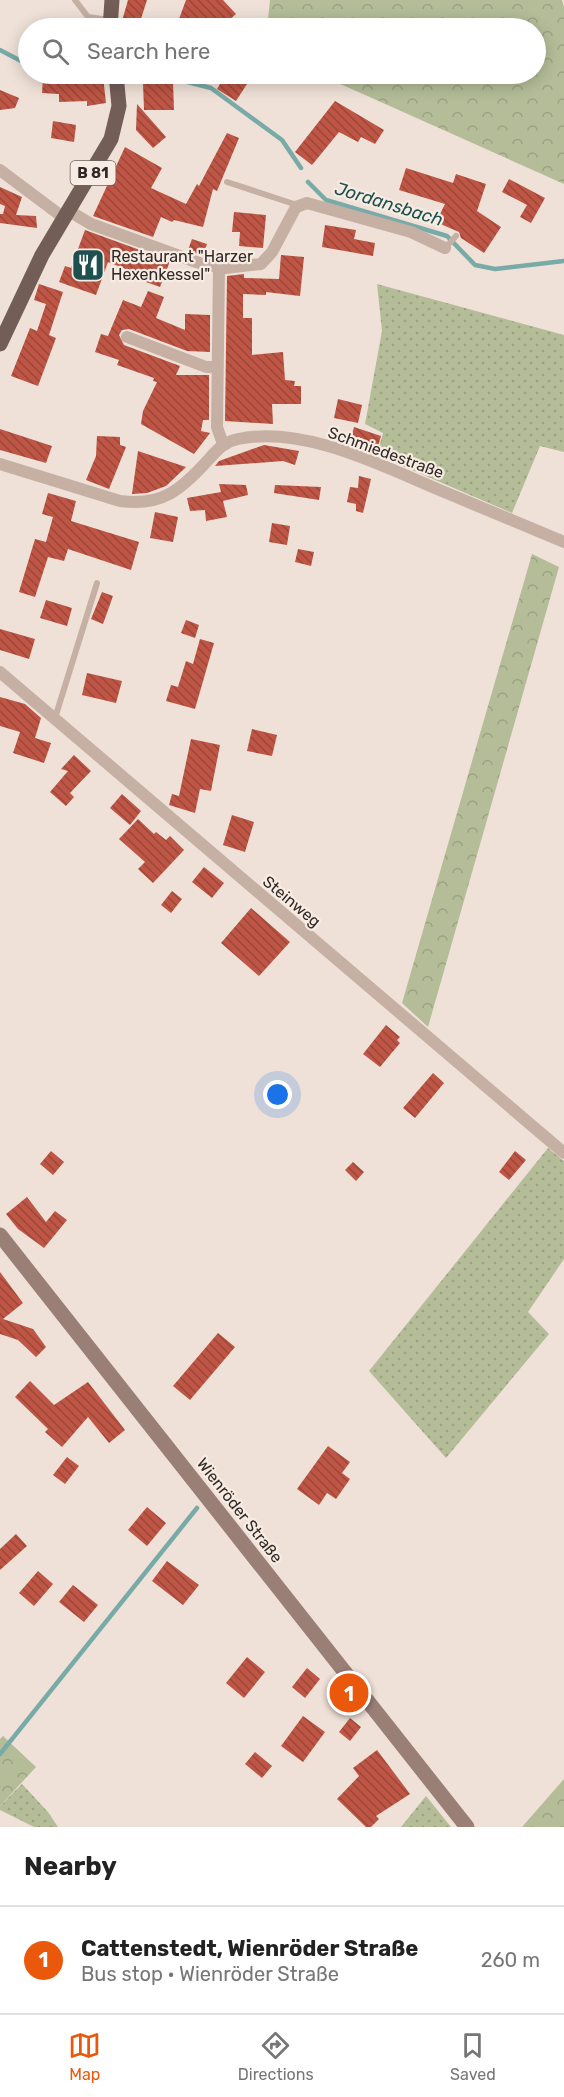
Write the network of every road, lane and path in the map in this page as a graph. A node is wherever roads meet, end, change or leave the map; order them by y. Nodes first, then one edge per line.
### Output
1 (75, 0) edge
2 (112, 0) edge
3 (91, 18) edge
4 (110, 18) edge
5 (117, 84) edge
6 (0, 170) edge
7 (227, 182) dead end
8 (298, 206) junction
9 (67, 215) junction
10 (456, 236) dead end
11 (445, 248) joint
12 (219, 267) junction
13 (1, 337) edge
14 (128, 337) dead end
15 (216, 368) junction
16 (223, 444) junction
17 (0, 464) edge
18 (564, 542) edge
19 (97, 583) dead end
20 (0, 672) edge
21 (54, 718) junction
22 (564, 1154) edge
23 (0, 1235) edge
24 (467, 1827) edge

1 - 3 lane
2 - 4 main road
5 - 9 main road, B 81
6 - 9 street
7 - 8 lane
8 - 11 street
8 - 12 street
9 - 12 street
9 - 13 main road, B 81
10 - 11 lane
12 - 15 street
14 - 15 street
15 - 16 street
16 - 17 street
16 - 18 street, Schmiedestraße
19 - 21 lane
20 - 21 street, Steinweg
21 - 22 street, Steinweg
23 - 24 main road, Wienröder Straße

